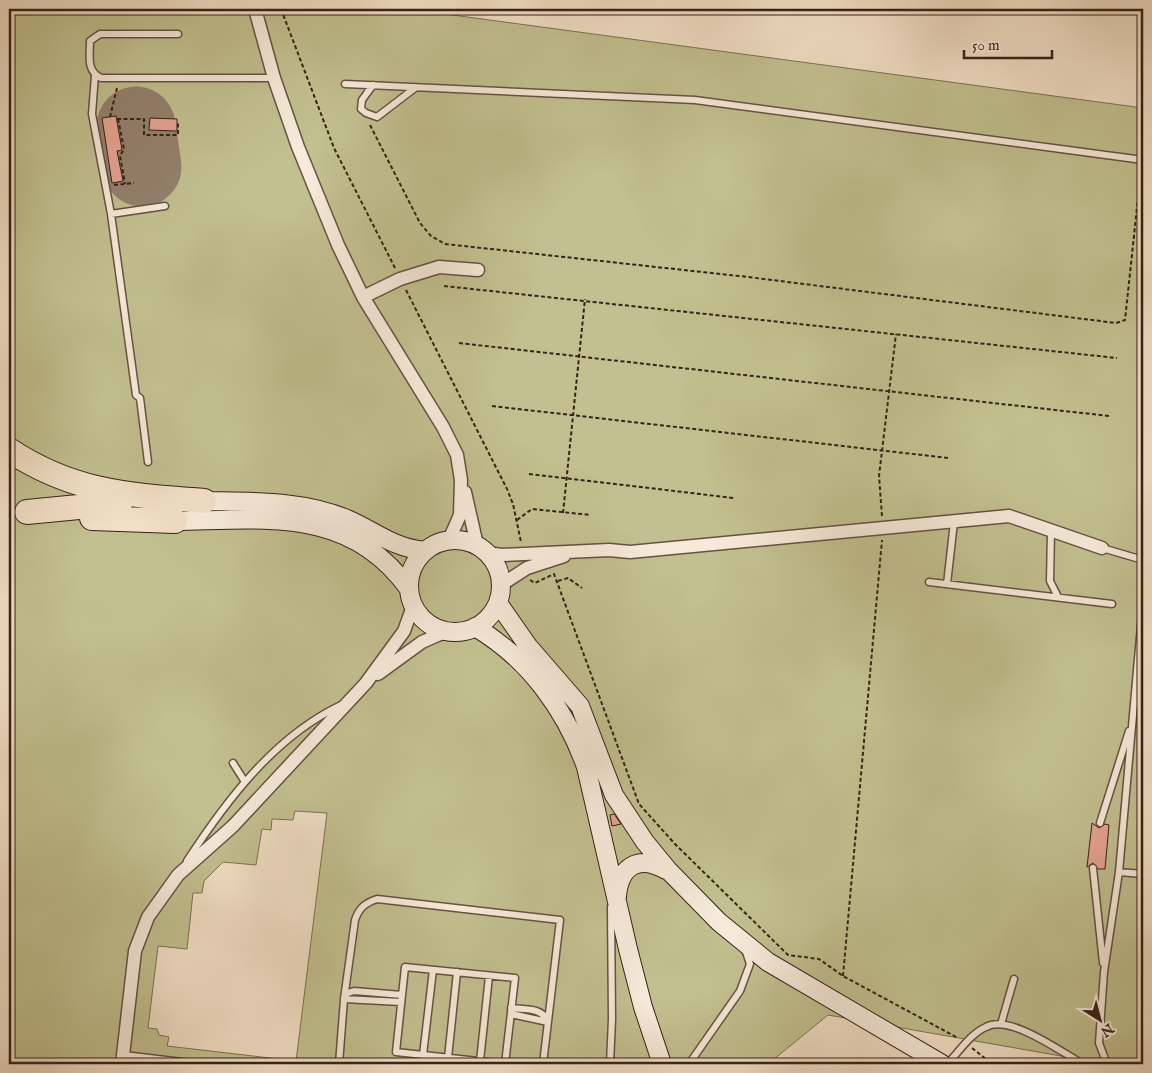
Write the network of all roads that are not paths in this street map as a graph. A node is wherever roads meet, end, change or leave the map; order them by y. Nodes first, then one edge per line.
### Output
1 (255, 9) edge
2 (178, 34) dead end
3 (95, 75) junction
4 (274, 78) junction
5 (345, 84) dead end
6 (373, 85) junction
7 (415, 88) junction
8 (1143, 158) edge
9 (165, 206) dead end
10 (110, 214) junction
11 (478, 270) dead end
12 (363, 297) junction
13 (9, 450) edge
14 (148, 462) dead end
15 (461, 480) junction
16 (204, 501) junction
17 (18, 511) edge
18 (175, 521) joint
19 (954, 522) junction
20 (1051, 532) junction
21 (449, 540) junction
22 (1102, 548) joint
23 (482, 549) junction
24 (425, 551) junction
25 (576, 552) junction
26 (1143, 560) edge
27 (929, 582) dead end
28 (947, 584) junction
29 (501, 585) junction
30 (1058, 597) junction
31 (411, 598) junction
32 (498, 603) junction
33 (1112, 604) dead end
34 (1143, 604) edge
35 (476, 627) junction
36 (447, 631) junction
37 (366, 683) junction
38 (356, 695) junction
39 (1133, 720) junction
40 (233, 763) dead end
41 (245, 782) junction
42 (1100, 823) dead end
43 (1093, 868) dead end
44 (668, 870) junction
45 (1119, 872) junction
46 (610, 874) junction
47 (1143, 874) edge
48 (178, 875) junction
49 (616, 902) junction
50 (744, 945) junction
51 (432, 970) junction
52 (458, 972) junction
53 (1104, 972) junction
54 (489, 976) junction
55 (1014, 979) dead end
56 (402, 995) junction
57 (344, 999) junction
58 (401, 1002) junction
59 (511, 1011) junction
60 (548, 1022) junction
61 (1001, 1024) junction
62 (915, 1050) junction
63 (423, 1055) junction
64 (448, 1058) junction
65 (123, 1059) edge
66 (480, 1061) junction
67 (199, 1064) edge
68 (339, 1064) edge
69 (543, 1064) edge
70 (610, 1064) edge
71 (662, 1064) edge
72 (689, 1064) edge
73 (927, 1064) edge
74 (942, 1064) edge
75 (947, 1064) edge
76 (1083, 1064) edge
77 (1106, 1064) edge

1 - 4 street
2 - 3 lane
3 - 4 lane
3 - 10 lane
4 - 12 street
5 - 6 lane
6 - 7 lane
6 - 7 lane
7 - 8 lane
9 - 10 lane
10 - 14 lane
11 - 12 street
12 - 15 street
13 - 16 highway
15 - 21 street
15 - 23 street
16 - 17 highway
16 - 24 street
17 - 18 highway
18 - 31 street
19 - 20 street
19 - 25 street
19 - 28 lane
20 - 22 street
20 - 30 lane
21 - 23 street
21 - 24 street
22 - 26 lane
23 - 25 street
23 - 29 street
24 - 31 street
25 - 29 street
27 - 28 lane
28 - 30 lane
29 - 32 street
30 - 33 lane
31 - 36 street
31 - 37 street
32 - 35 street
32 - 44 street
34 - 39 lane
35 - 36 street
35 - 46 street
36 - 37 street
37 - 38 street
38 - 41 lane
38 - 48 street
39 - 42 lane
39 - 45 lane
40 - 41 lane
41 - 48 lane
43 - 53 lane
44 - 49 street
44 - 50 street
45 - 47 lane
45 - 53 lane
46 - 49 street
46 - 70 lane
48 - 65 street
49 - 71 street
50 - 62 street
50 - 72 lane
51 - 52 lane
51 - 56 lane
51 - 63 lane
52 - 54 lane
52 - 64 lane
53 - 77 lane
54 - 59 lane
54 - 66 lane
55 - 61 lane
56 - 57 lane
56 - 58 lane
57 - 58 lane
57 - 60 lane
57 - 68 lane
58 - 63 lane
59 - 60 lane
59 - 66 lane
60 - 69 lane
61 - 75 lane
61 - 76 lane
62 - 73 lane
62 - 74 street
63 - 64 lane
64 - 66 lane
65 - 67 lane

